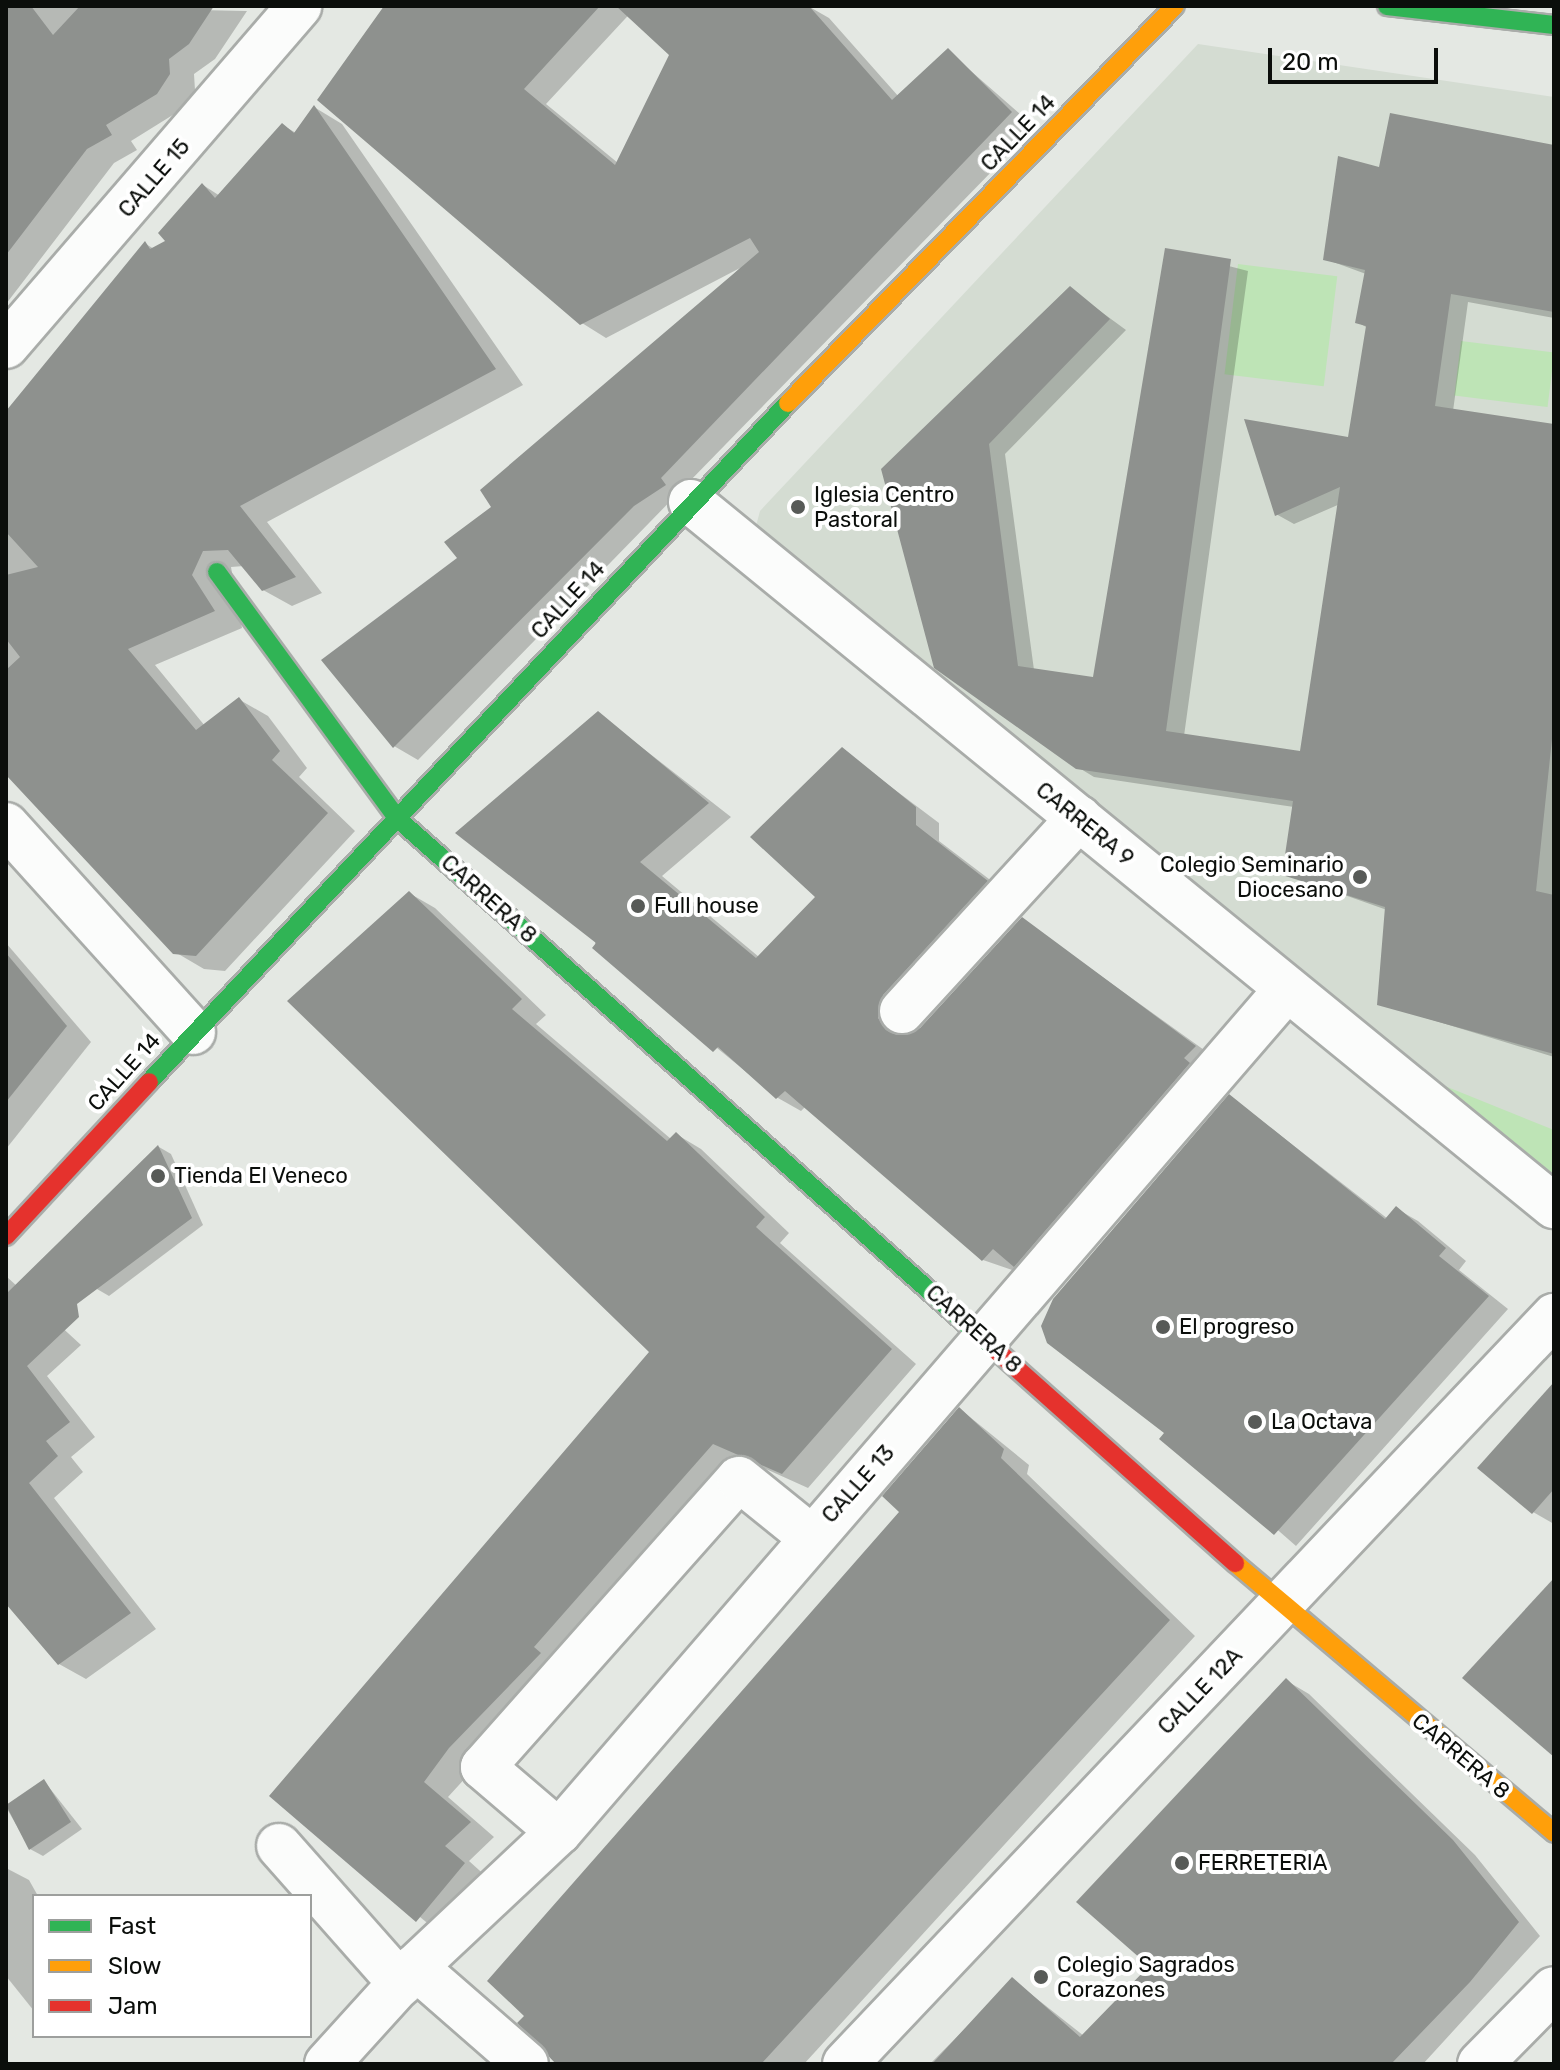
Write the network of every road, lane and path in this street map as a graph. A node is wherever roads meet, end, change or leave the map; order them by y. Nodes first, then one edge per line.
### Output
1 (299, 6) edge
2 (1175, 6) edge
3 (1387, 6) edge
4 (1554, 25) edge
5 (6, 346) edge
6 (691, 502) junction
7 (217, 572) dead end
8 (1079, 818) junction
9 (398, 819) junction
10 (6, 825) edge
11 (1287, 989) junction
12 (902, 1011) dead end
13 (193, 1032) junction
14 (1554, 1206) edge
15 (6, 1236) edge
16 (1554, 1316) edge
17 (986, 1340) junction
18 (811, 1537) junction
19 (1282, 1605) junction
20 (559, 1832) junction
21 (1554, 1833) edge
22 (279, 1846) dead end
23 (408, 1976) junction
24 (1554, 1989) edge
25 (327, 2064) edge
26 (526, 2064) edge
27 (845, 2064) edge
28 (1480, 2064) edge

1 - 5 street, CALLE 15
2 - 6 street, CALLE 14
3 - 4 street
6 - 8 street, CARRERA 9
6 - 9 street, CALLE 14
7 - 9 street, CARRERA 8
8 - 11 street, CARRERA 9
8 - 12 street
9 - 13 street, CALLE 14
9 - 17 street, CARRERA 8
10 - 13 street
11 - 14 street, CARRERA 9
11 - 17 street, CALLE 13
13 - 15 street, CALLE 14
16 - 19 street, CALLE 12A
17 - 18 street, CALLE 13
17 - 19 street, CARRERA 8
18 - 20 street, CALLE 13
18 - 20 street
19 - 21 street, CARRERA 8
19 - 27 street, CALLE 12A
20 - 23 street, CALLE 13
22 - 23 street
23 - 25 street, CALLE 13
23 - 26 street
24 - 28 street

